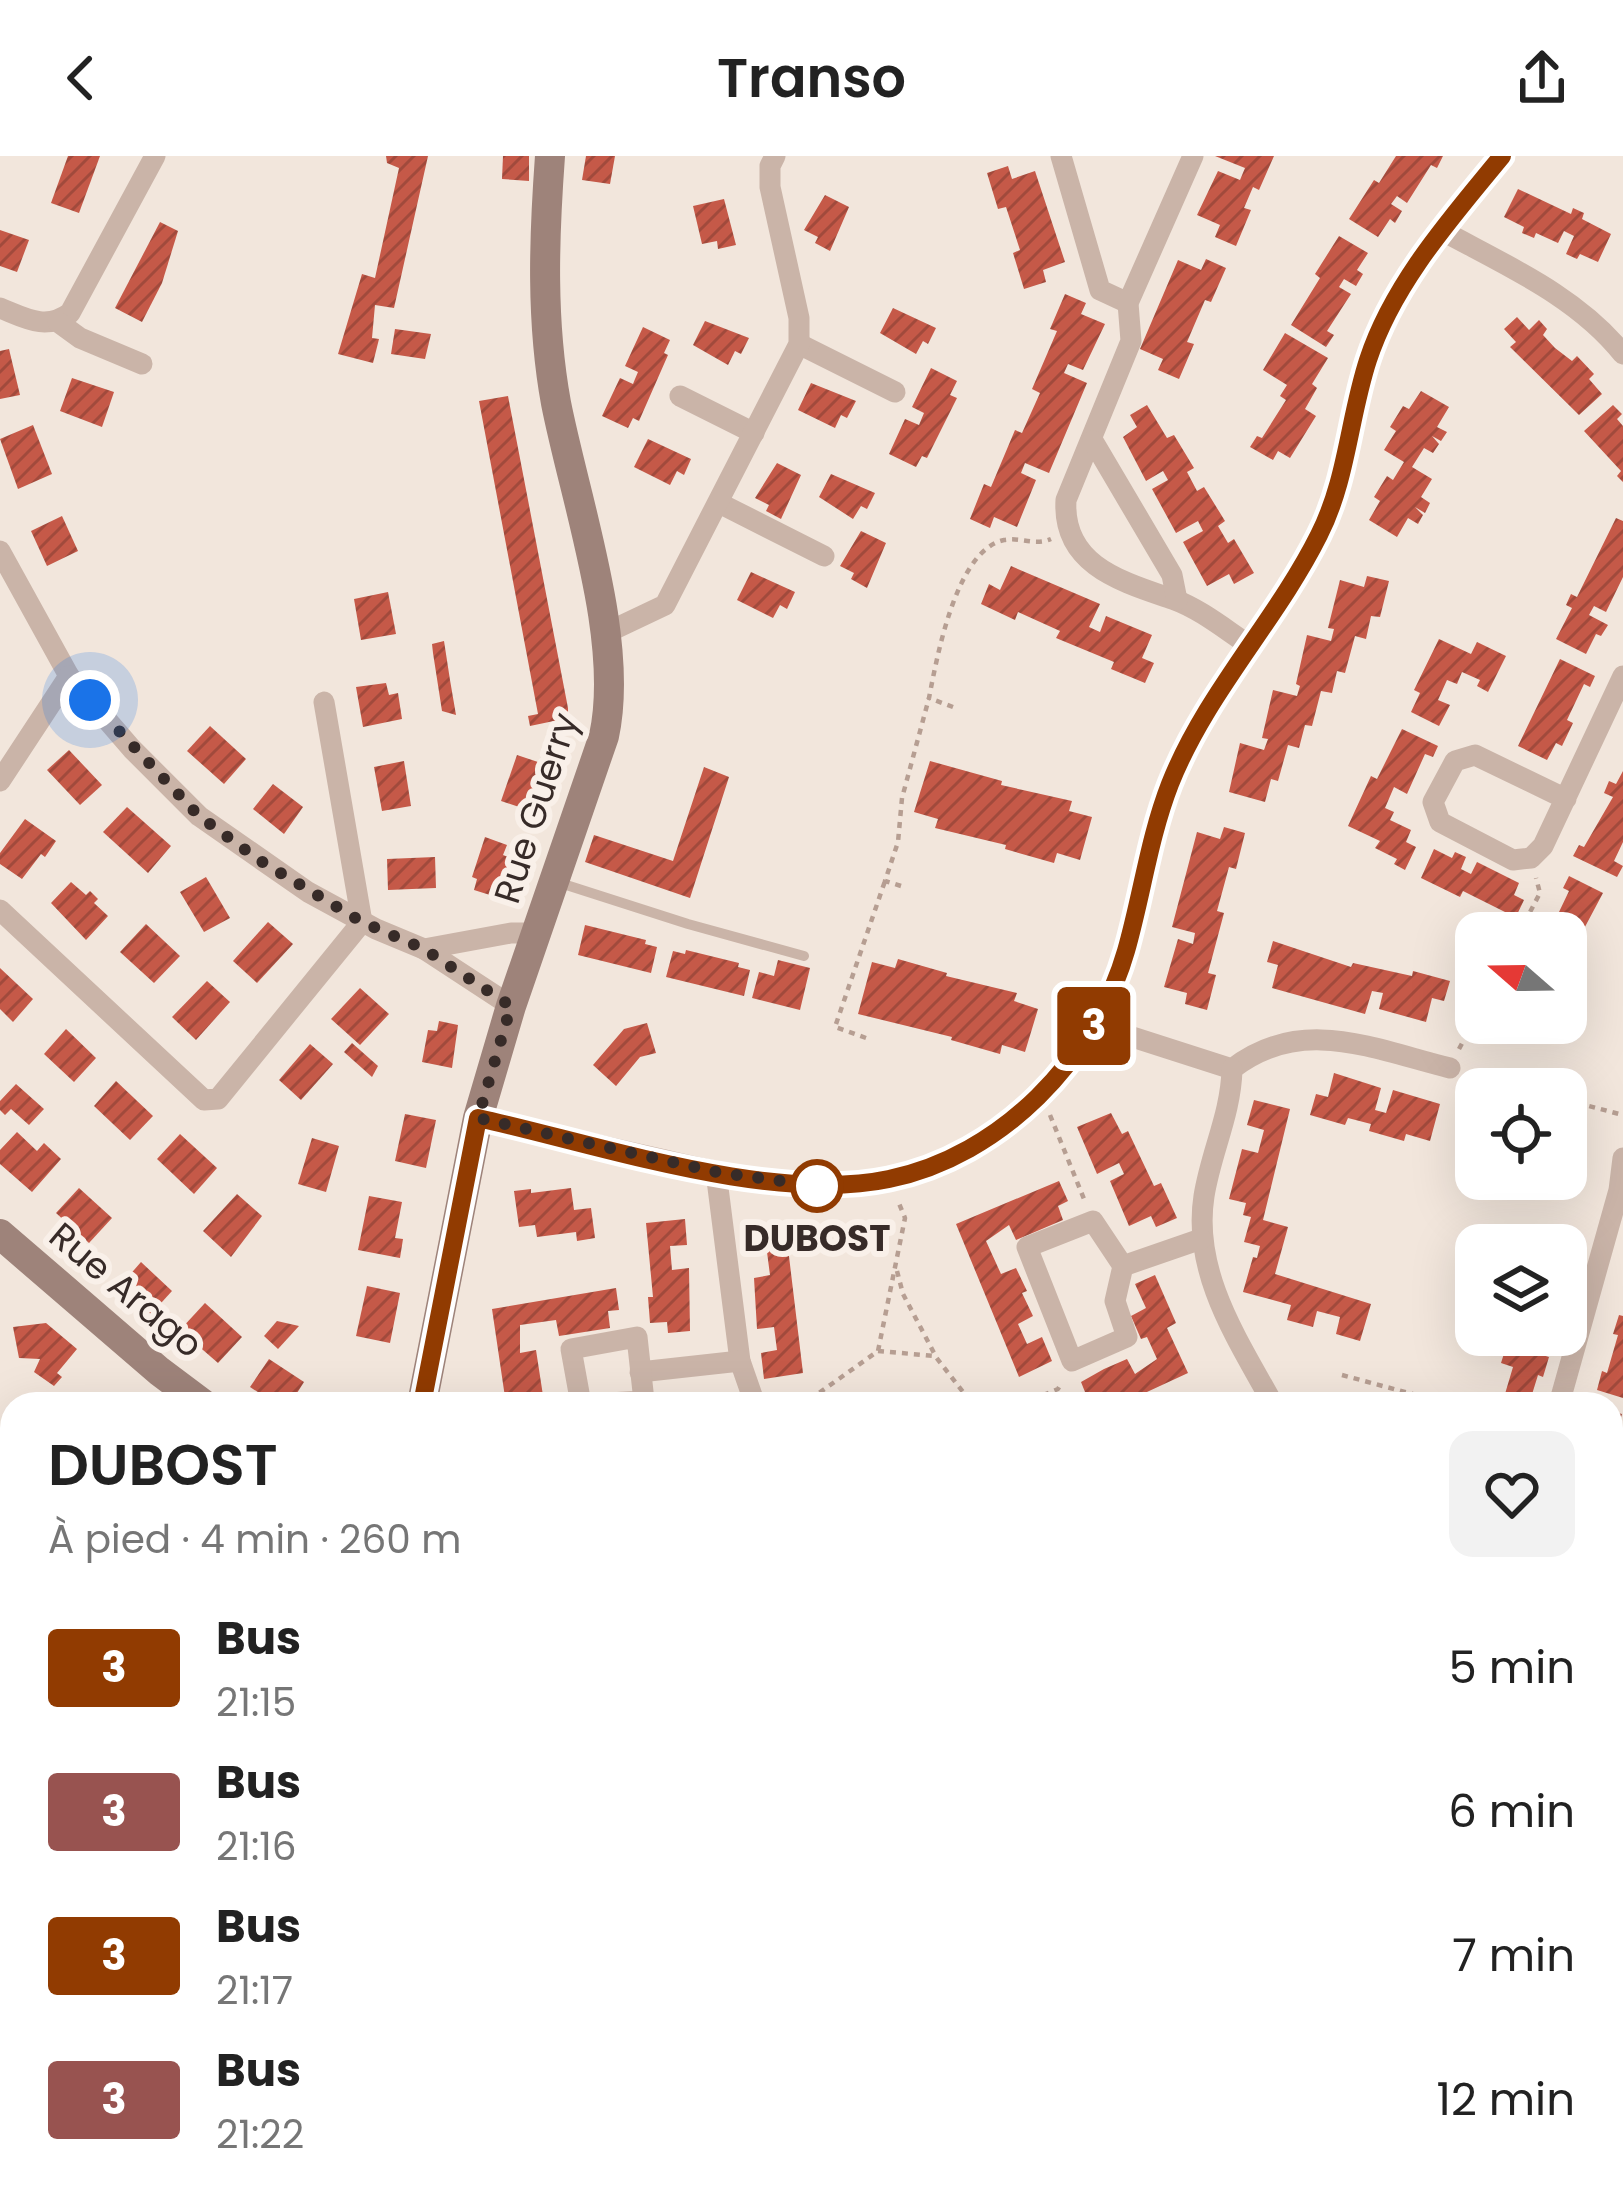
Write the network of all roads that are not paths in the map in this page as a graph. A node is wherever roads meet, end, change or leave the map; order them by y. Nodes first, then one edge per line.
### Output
1 (155, 156) edge
2 (550, 156) edge
3 (775, 156) edge
4 (1061, 156) edge
5 (1193, 156) edge
6 (1502, 156) edge
7 (1441, 230) junction
8 (1128, 303) junction
9 (0, 308) edge
10 (58, 322) junction
11 (799, 344) junction
12 (1623, 354) edge
13 (142, 364) dead end
14 (896, 392) dead end
15 (680, 396) dead end
16 (754, 433) junction
17 (1093, 440) junction
18 (719, 503) junction
19 (0, 551) edge
20 (824, 556) dead end
21 (1177, 600) junction
22 (606, 633) junction
23 (1250, 645) junction
24 (69, 676) junction
25 (1623, 676) edge
26 (324, 702) dead end
27 (0, 781) edge
28 (1566, 799) junction
29 (554, 881) junction
30 (0, 910) edge
31 (362, 922) junction
32 (536, 933) junction
33 (424, 949) junction
34 (804, 956) dead end
35 (511, 1006) junction
36 (1095, 1025) junction
37 (1450, 1068) road end
38 (1232, 1069) junction
39 (478, 1118) junction
40 (1623, 1158) edge
41 (716, 1172) junction
42 (0, 1234) edge
43 (1201, 1238) junction
44 (1123, 1266) junction
45 (740, 1361) junction
46 (640, 1372) junction
47 (187, 1392) edge
48 (424, 1392) edge
49 (579, 1392) edge
50 (643, 1392) edge
51 (751, 1392) edge
52 (1267, 1392) edge
53 (1562, 1392) edge

1 - 10 street
2 - 22 street, Rue Guerry
3 - 11 street
4 - 8 street
5 - 8 street
6 - 7 street
7 - 12 street
7 - 23 street
8 - 17 street
9 - 10 street
10 - 13 street
11 - 14 street
11 - 16 street
15 - 16 street
16 - 18 street
17 - 21 street
17 - 21 street
18 - 20 street
18 - 22 street
19 - 24 street
21 - 23 street
22 - 29 street, Rue Guerry
23 - 36 street
24 - 27 street
24 - 31 street
25 - 28 street
26 - 31 street
28 - 28 street
29 - 32 street, Rue Guerry
29 - 34 lane
30 - 31 street
31 - 33 street
32 - 33 street
32 - 35 street, Rue Guerry
33 - 35 street
35 - 39 street, Rue Guerry
36 - 38 street
36 - 41 street
37 - 38 street
38 - 43 street
39 - 41 street
39 - 48 street, Rue Guerry
40 - 53 street
41 - 45 street
42 - 47 street, Rue Arago
43 - 44 street
43 - 52 street
44 - 44 street
45 - 46 street
45 - 51 street
46 - 49 street
46 - 50 street

